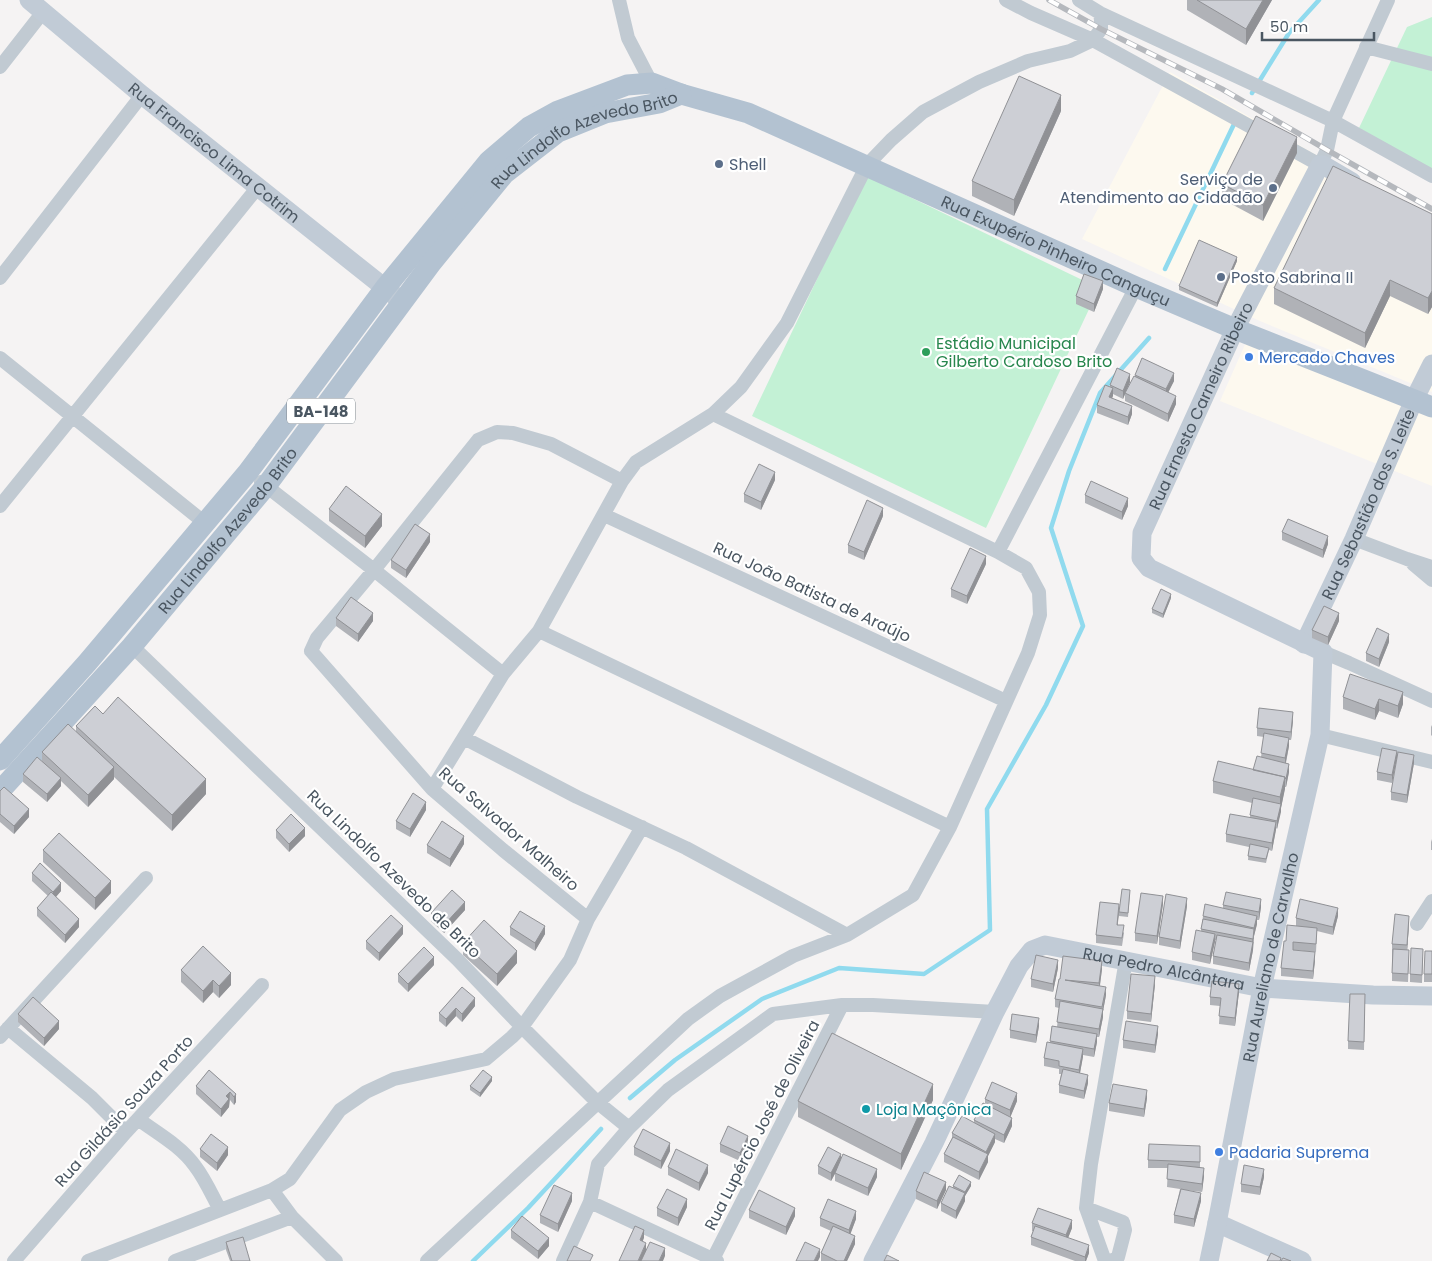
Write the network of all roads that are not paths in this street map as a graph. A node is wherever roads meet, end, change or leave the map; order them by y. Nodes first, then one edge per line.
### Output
1 (620, 0) edge
2 (1006, 0) edge
3 (1079, 0) edge
4 (1387, 4) edge
5 (36, 6) edge
6 (1100, 13) junction
7 (1093, 40) junction
8 (1366, 47) junction
9 (1432, 64) edge
10 (0, 67) edge
11 (655, 93) junction
12 (681, 94) joint
13 (142, 95) junction
14 (1333, 120) junction
15 (868, 165) junction
16 (1320, 165) junction
17 (1432, 176) edge
18 (258, 187) junction
19 (1365, 189) edge
20 (0, 278) edge
21 (1136, 287) junction
22 (385, 288) junction
23 (403, 301) junction
24 (1235, 329) junction
25 (0, 358) edge
26 (1432, 364) edge
27 (1423, 403) edge
28 (713, 414) junction
29 (72, 416) junction
30 (248, 472) junction
31 (622, 481) junction
32 (266, 486) junction
33 (0, 506) edge
34 (604, 515) junction
35 (205, 523) junction
36 (1354, 539) junction
37 (998, 552) junction
38 (1407, 560) junction
39 (1432, 567) edge
40 (374, 570) junction
41 (1432, 580) edge
42 (539, 631) junction
43 (1304, 644) junction
44 (132, 646) junction
45 (1323, 652) junction
46 (503, 674) junction
47 (1006, 702) junction
48 (1432, 702) edge
49 (1320, 735) junction
50 (464, 738) junction
51 (0, 760) edge
52 (1432, 762) edge
53 (432, 789) junction
54 (0, 791) edge
55 (642, 827) junction
56 (950, 827) junction
57 (146, 878) dead end
58 (1432, 901) edge
59 (588, 919) junction
60 (1417, 924) dead end
61 (847, 935) junction
62 (1126, 960) junction
63 (262, 985) dead end
64 (1262, 988) junction
65 (1432, 996) edge
66 (842, 1005) junction
67 (995, 1012) junction
68 (522, 1027) junction
69 (4, 1032) edge
70 (597, 1102) junction
71 (138, 1119) junction
72 (629, 1128) junction
73 (126, 1132) junction
74 (272, 1190) junction
75 (590, 1202) junction
76 (1086, 1208) junction
77 (220, 1210) junction
78 (292, 1217) junction
79 (1217, 1223) junction
80 (714, 1260) edge
81 (14, 1261) edge
82 (88, 1261) edge
83 (175, 1261) edge
84 (336, 1261) edge
85 (427, 1261) edge
86 (563, 1261) edge
87 (873, 1261) edge
88 (1105, 1261) edge
89 (1111, 1261) edge
90 (1208, 1261) edge
91 (1302, 1261) edge

1 - 11 street
2 - 7 street
3 - 6 street
4 - 8 street
5 - 10 street
5 - 13 street, Rua Francisco Lima Cotrim
6 - 7 street
6 - 14 street
7 - 15 street
7 - 16 street
8 - 9 street
8 - 14 street
11 - 12 main road, Rua Lindolfo Azevedo Brito / BA-148
11 - 22 main road, Rua Lindolfo Azevedo Brito / BA-148
11 - 23 main road, Rua Lindolfo Azevedo Brito / BA-148
12 - 15 main road, Rua Exupério Pinheiro Canguçu
13 - 18 street, Rua Francisco Lima Cotrim
13 - 20 street
14 - 16 street
14 - 17 street
15 - 21 main road, Rua Exupério Pinheiro Canguçu
15 - 28 street
16 - 19 street
16 - 24 street, Rua Ernesto Carneiro Ribeiro
18 - 22 street, Rua Francisco Lima Cotrim
18 - 29 street
21 - 24 main road, Rua Exupério Pinheiro Canguçu
21 - 37 street
22 - 23 street, Rua Francisco Lima Cotrim
22 - 30 main road, Rua Lindolfo Azevedo Brito / BA-148
23 - 32 main road, Rua Lindolfo Azevedo Brito / BA-148
24 - 27 main road, Rua Exupério Pinheiro Canguçu
24 - 43 street, Rua Ernesto Carneiro Ribeiro
25 - 29 street
26 - 27 street, Rua Sebastião dos S. Leite
27 - 36 street, Rua Sebastião dos S. Leite
28 - 31 street
28 - 37 street
29 - 33 street
29 - 35 street
30 - 32 street
30 - 35 main road, Rua Lindolfo Azevedo Brito / BA-148
31 - 34 street
31 - 40 street
32 - 40 street
32 - 44 main road, Rua Lindolfo Azevedo Brito / BA-148
34 - 42 street
34 - 47 street, Rua João Batista de Araújo
35 - 51 main road, Rua Lindolfo Azevedo Brito / BA-148
36 - 38 street
36 - 43 street, Rua Sebastião dos S. Leite
37 - 47 street
38 - 39 street
38 - 41 street
40 - 46 street
40 - 53 street, Rua Salvador Malheiro
42 - 46 street
42 - 56 street
43 - 45 street
44 - 54 main road, Rua Lindolfo Azevedo Brito / BA-148
44 - 68 street, Rua Lindolfo Azevedo de Brito
45 - 48 street
45 - 49 street, Rua Aureliano de Carvalho
46 - 50 street
47 - 56 street
49 - 52 street
49 - 64 street, Rua Aureliano de Carvalho
50 - 53 street
50 - 55 street
53 - 59 street, Rua Salvador Malheiro
55 - 59 street
55 - 61 street
56 - 61 street
57 - 69 street
58 - 60 street
59 - 68 street
61 - 70 street
62 - 64 street, Rua Pedro Alcântara
62 - 67 street, Rua Pedro Alcântara
62 - 76 street
63 - 71 street, Rua Gildásio Souza Porto
64 - 65 street, Rua Pedro Alcântara
64 - 79 street, Rua Aureliano de Carvalho
66 - 67 street
66 - 72 street
66 - 80 street, Rua Lupércio José de Oliveira
67 - 87 street
68 - 70 street, Rua Lindolfo Azevedo de Brito
68 - 74 street
69 - 73 street
70 - 72 street, Rua Lindolfo Azevedo de Brito
70 - 85 street
71 - 73 street, Rua Gildásio Souza Porto
71 - 77 street
72 - 75 street
73 - 81 street, Rua Gildásio Souza Porto
74 - 77 street
74 - 78 street
75 - 80 street
75 - 86 street
76 - 88 street
76 - 89 street
77 - 82 street
78 - 83 street
78 - 84 street
79 - 90 street, Rua Aureliano de Carvalho
79 - 91 street

